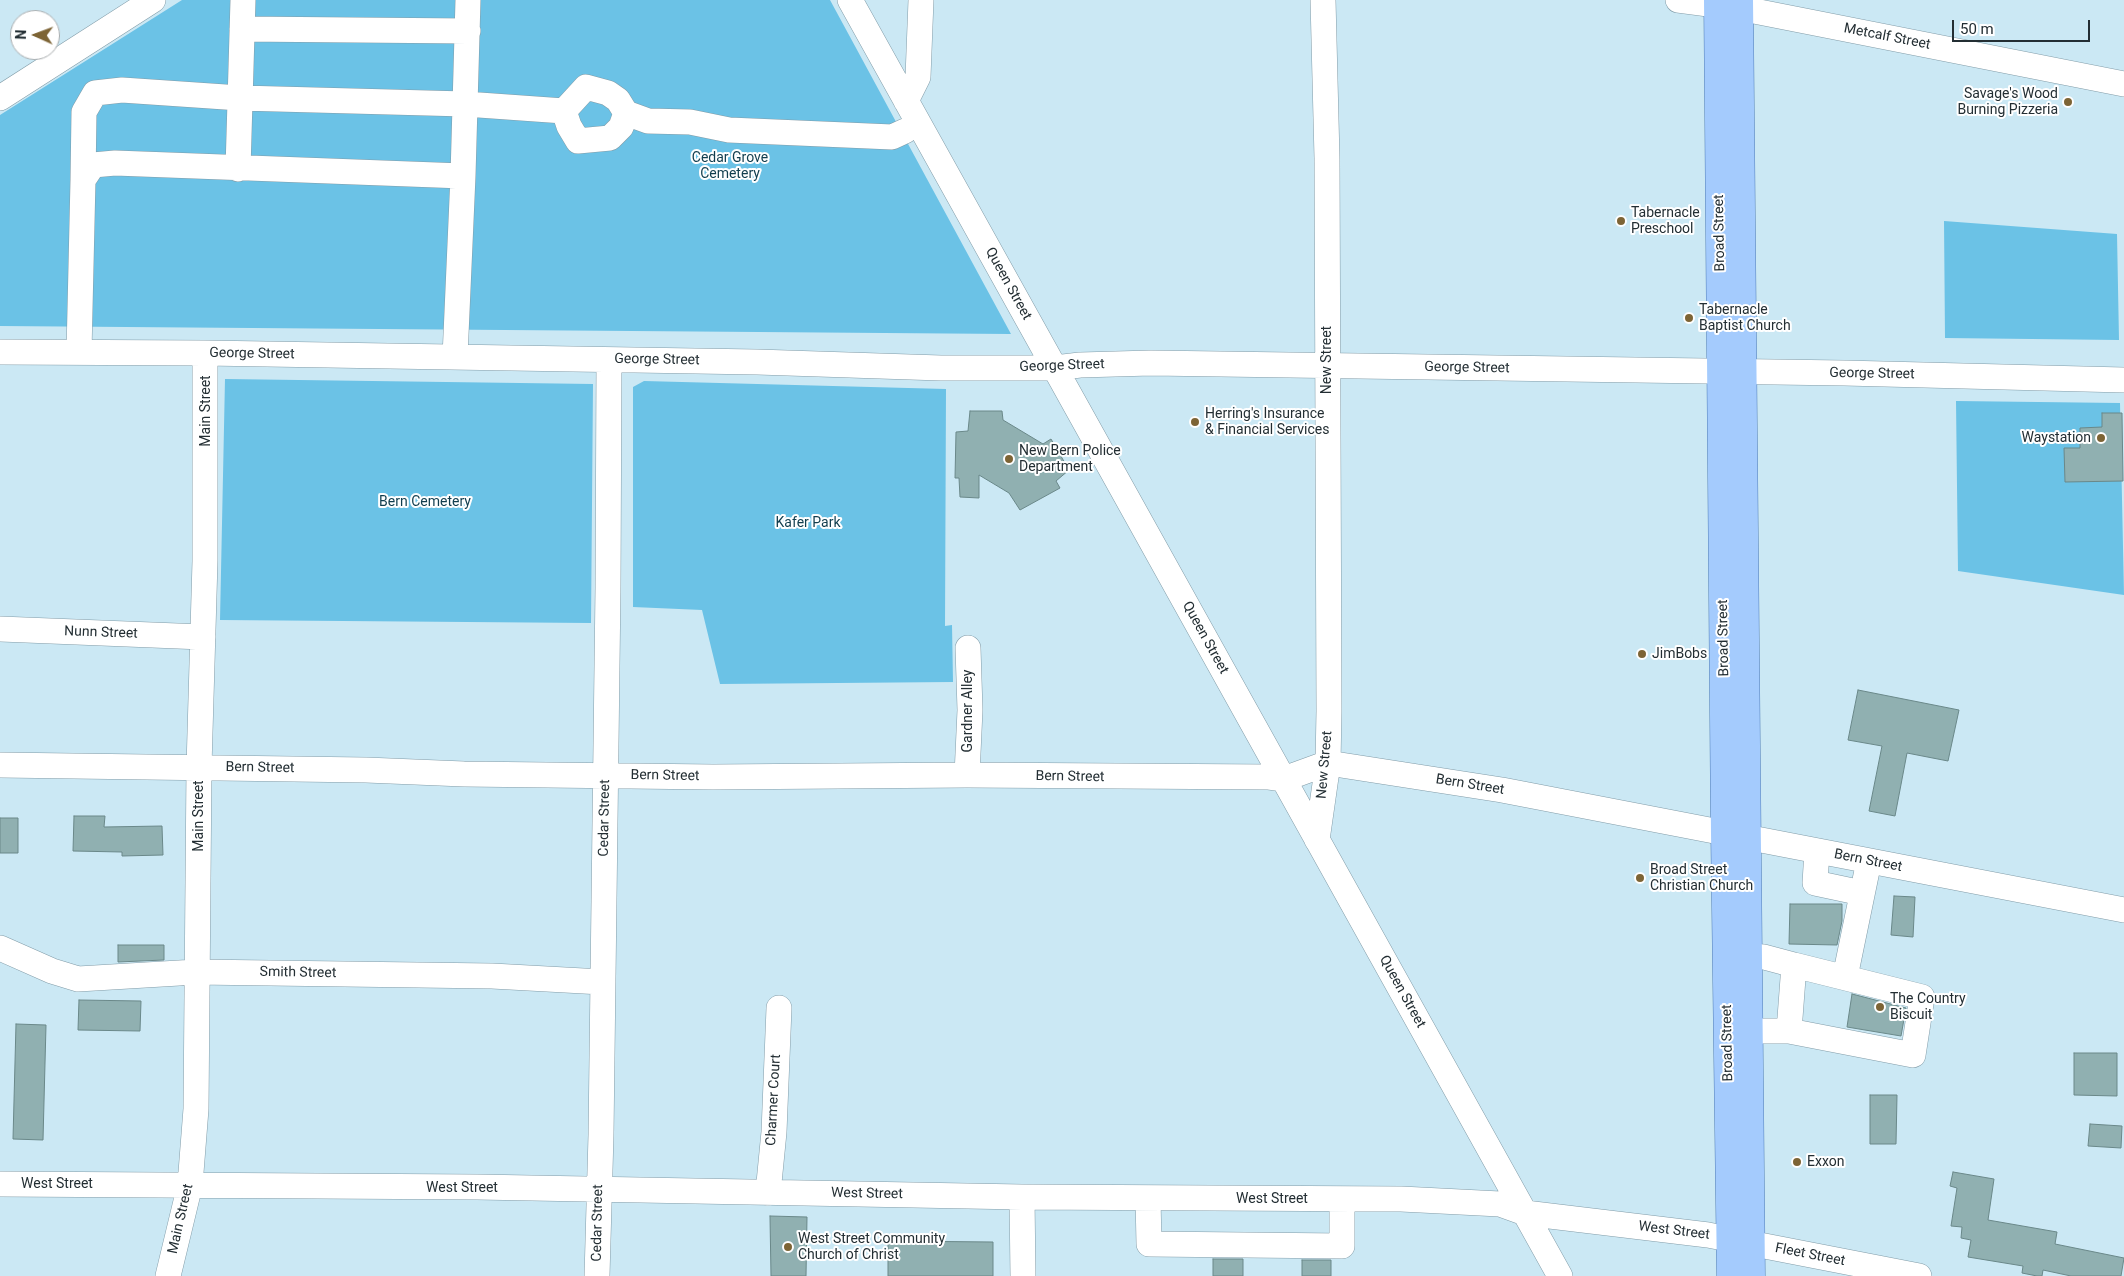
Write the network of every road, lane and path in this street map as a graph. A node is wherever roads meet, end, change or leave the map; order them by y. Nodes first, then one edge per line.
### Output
1 (153, 0) edge
2 (244, 0) edge
3 (468, 0) edge
4 (850, 0) edge
5 (921, 0) edge
6 (1323, 0) edge
7 (1678, 0) edge
8 (1728, 3) edge
9 (242, 29) junction
10 (468, 31) junction
11 (2124, 84) edge
12 (0, 98) edge
13 (240, 98) junction
14 (906, 101) junction
15 (465, 104) junction
16 (564, 111) junction
17 (626, 113) junction
18 (904, 131) dead end
19 (238, 169) junction
20 (463, 176) junction
21 (83, 180) junction
22 (0, 352) edge
23 (79, 352) junction
24 (205, 353) junction
25 (455, 357) junction
26 (609, 360) junction
27 (1327, 366) junction
28 (1055, 368) junction
29 (1732, 373) junction
30 (2124, 380) edge
31 (0, 629) edge
32 (202, 637) junction
33 (968, 648) dead end
34 (1328, 763) junction
35 (0, 765) edge
36 (199, 768) junction
37 (605, 775) junction
38 (968, 775) junction
39 (1284, 779) junction
40 (1735, 835) junction
41 (1318, 840) junction
42 (1817, 851) junction
43 (1869, 861) junction
44 (1862, 894) junction
45 (2124, 910) edge
46 (0, 948) edge
47 (1748, 956) junction
48 (1794, 965) junction
49 (196, 972) junction
50 (1845, 978) junction
51 (602, 982) junction
52 (779, 1008) dead end
53 (1749, 1031) junction
54 (1789, 1031) junction
55 (0, 1184) edge
56 (190, 1185) junction
57 (598, 1190) junction
58 (768, 1193) junction
59 (1022, 1197) junction
60 (1148, 1198) junction
61 (1342, 1200) junction
62 (1525, 1213) junction
63 (1740, 1241) junction
64 (168, 1276) edge
65 (597, 1276) edge
66 (1023, 1276) edge
67 (1560, 1276) edge
68 (1731, 1276) edge
69 (1751, 1276) edge
70 (1919, 1276) edge

1 - 12 street
2 - 9 street
3 - 10 street
4 - 14 street, Queen Street
5 - 14 street
6 - 27 street, New Street
7 - 8 street, Metcalf Street
8 - 11 street, Metcalf Street
8 - 29 main road, Broad Street
9 - 10 street
9 - 13 street
10 - 15 street
13 - 15 street
13 - 19 street
13 - 21 street
14 - 28 street, Queen Street
15 - 16 street
15 - 20 street
16 - 17 street
16 - 17 street
17 - 18 street
19 - 20 street
19 - 21 street
20 - 25 street
21 - 23 street
22 - 23 street, George Street
23 - 24 street, George Street
24 - 25 street, George Street
24 - 32 street, Main Street
25 - 26 street, George Street
26 - 28 street, George Street
26 - 37 street, Cedar Street
27 - 28 street, George Street
27 - 29 street, George Street
27 - 34 street, New Street
28 - 39 street, Queen Street
29 - 30 street, George Street
29 - 40 main road, Broad Street
31 - 32 street, Nunn Street
32 - 36 street, Main Street
33 - 38 street, Gardner Alley
34 - 39 street, Bern Street
34 - 40 street, Bern Street
34 - 41 street, New Street
35 - 36 street, Bern Street
36 - 37 street, Bern Street
36 - 49 street, Main Street
37 - 38 street, Bern Street
37 - 51 street, Cedar Street
38 - 39 street, Bern Street
39 - 41 street, Queen Street
40 - 42 street, Bern Street
40 - 47 main road, Broad Street
40 - 63 main road, Broad Street
41 - 62 street, Queen Street
42 - 43 street, Bern Street
42 - 44 street
43 - 44 street
43 - 45 street, Bern Street
44 - 50 street
46 - 49 street, Smith Street
47 - 48 street
47 - 53 main road, Broad Street
48 - 50 street
48 - 54 street
49 - 51 street, Smith Street
49 - 56 street, Main Street
50 - 54 street
51 - 57 street, Cedar Street
52 - 58 street, Charmer Court
53 - 54 street
53 - 63 main road, Broad Street
55 - 56 street, West Street
56 - 57 street, West Street
56 - 64 street, Main Street
57 - 58 street, West Street
57 - 65 street, Cedar Street
58 - 59 street, West Street
59 - 60 street, West Street
59 - 66 street
60 - 61 street, West Street
60 - 61 street
61 - 62 street, West Street
62 - 63 street, West Street
62 - 67 street, Queen Street
63 - 68 main road, Broad Street
63 - 69 main road, Broad Street
63 - 70 street, Fleet Street

